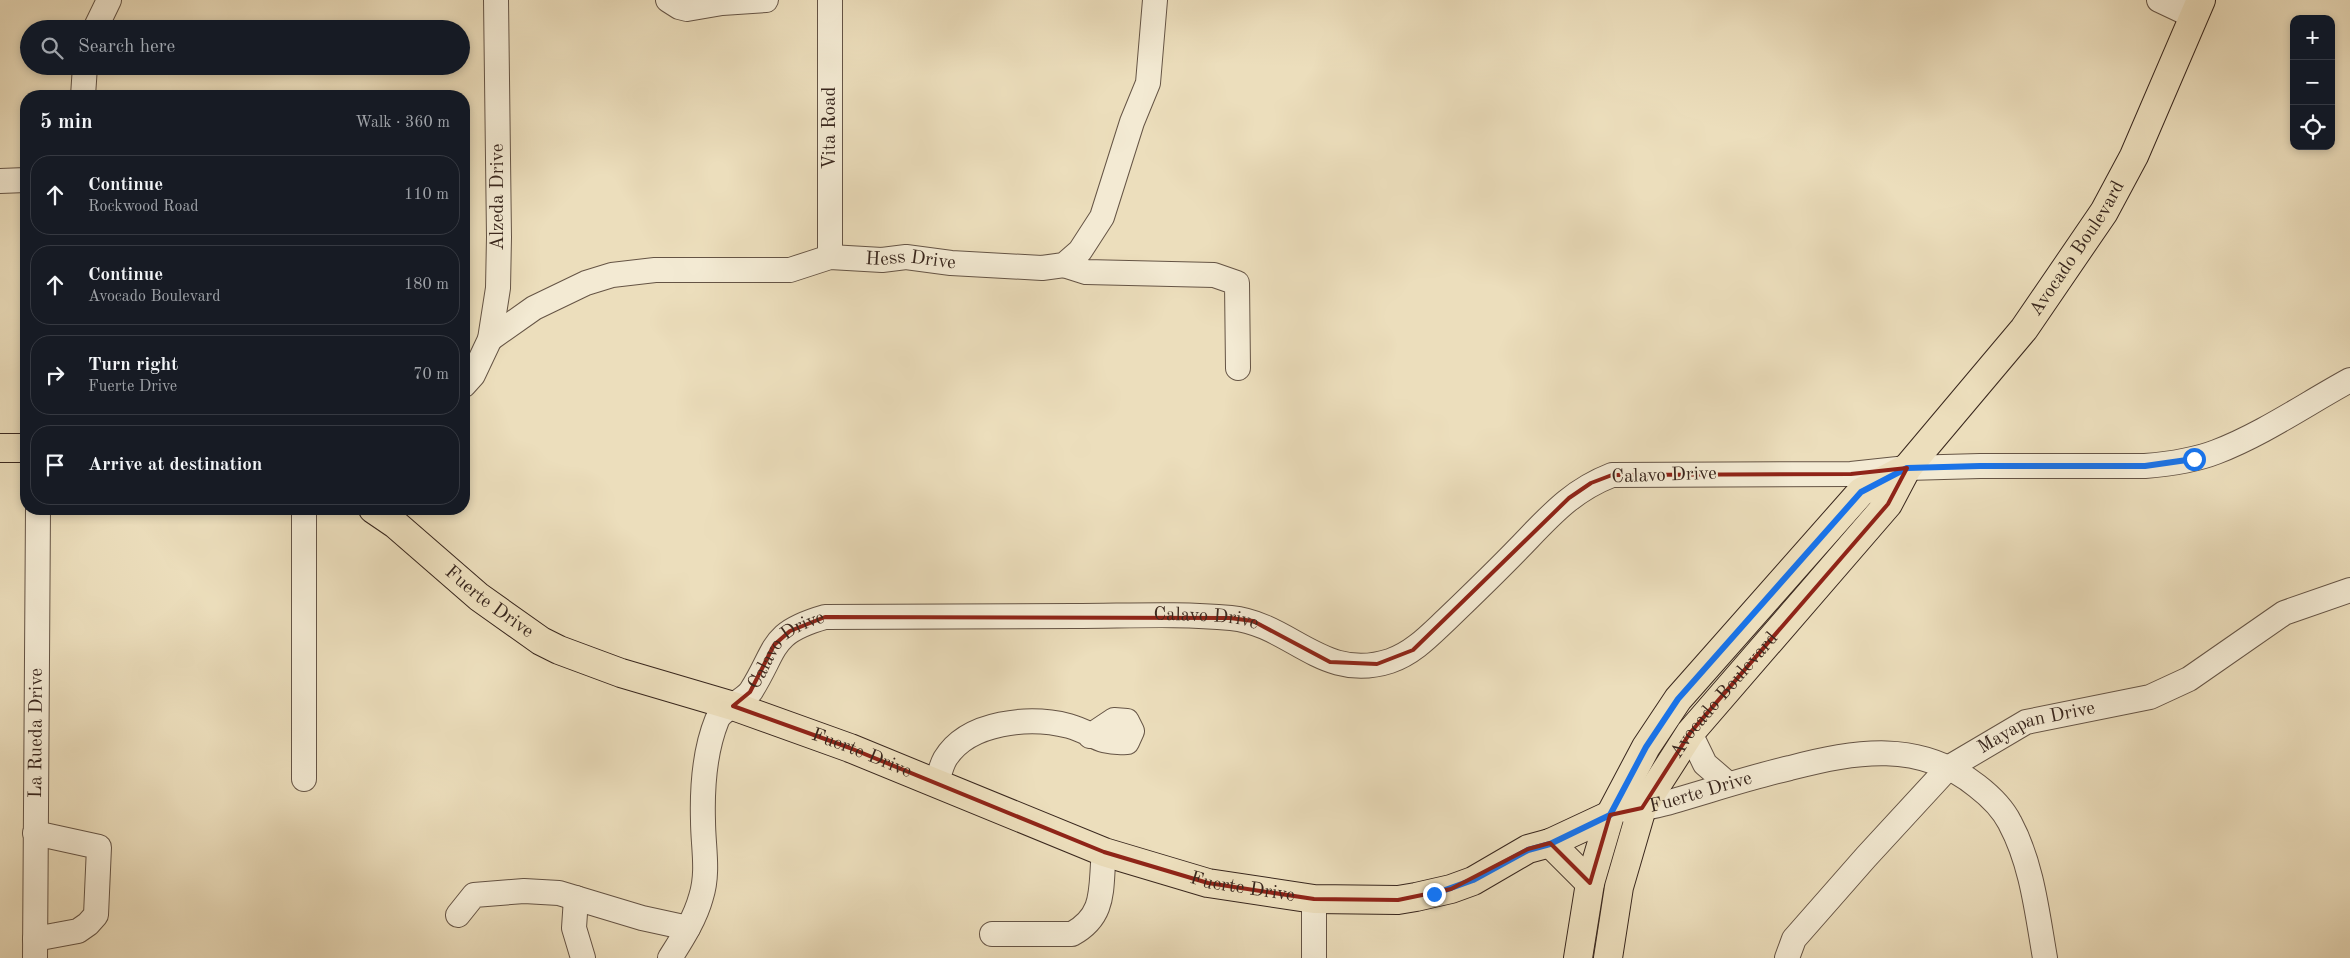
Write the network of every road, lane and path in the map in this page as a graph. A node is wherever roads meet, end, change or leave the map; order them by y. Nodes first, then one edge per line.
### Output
1 (109, 0) edge
2 (496, 0) edge
3 (668, 0) edge
4 (766, 0) edge
5 (830, 0) edge
6 (1155, 0) edge
7 (2159, 0) edge
8 (2198, 8) edge
9 (99, 20) edge
10 (84, 75) edge
11 (83, 90) edge
12 (0, 180) edge
13 (20, 180) edge
14 (830, 257) junction
15 (1064, 265) junction
16 (490, 339) junction
17 (1238, 368) dead end
18 (470, 378) edge
19 (2350, 380) edge
20 (0, 448) edge
21 (20, 448) edge
22 (1907, 468) junction
23 (38, 515) edge
24 (304, 515) edge
25 (382, 515) edge
26 (2350, 590) edge
27 (733, 706) junction
28 (1690, 734) junction
29 (1090, 736) dead end
30 (1948, 768) junction
31 (304, 779) dead end
32 (936, 784) junction
33 (1727, 784) junction
34 (1642, 808) junction
35 (1610, 815) junction
36 (35, 832) junction
37 (1550, 844) junction
38 (1104, 852) junction
39 (1590, 883) junction
40 (576, 898) junction
41 (1314, 899) junction
42 (458, 915) dead end
43 (688, 928) junction
44 (992, 934) dead end
45 (35, 948) edge
46 (583, 958) edge
47 (670, 958) edge
48 (1314, 958) edge
49 (1578, 958) edge
50 (1608, 958) edge
51 (1788, 958) edge
52 (2045, 958) edge

1 - 9 street
2 - 16 street, Alzeda Drive
3 - 4 street
5 - 14 street, Vita Road
6 - 15 street
7 - 8 street
8 - 22 main road, Avocado Boulevard
10 - 11 street
12 - 13 street
14 - 15 street, Hess Drive
14 - 16 street, Hess Drive
15 - 17 street
16 - 18 street, Alzeda Drive
19 - 22 street, Calavo Drive
20 - 21 main road
22 - 27 street, Calavo Drive
22 - 28 main road, Avocado Boulevard
22 - 35 main road, Avocado Boulevard
23 - 36 street, La Rueda Drive
24 - 31 street
25 - 27 main road, Fuerte Drive
26 - 30 street, Mayapan Drive
27 - 32 main road, Fuerte Drive
27 - 43 street, Calavo Drive
28 - 33 street
28 - 34 main road, Avocado Boulevard
29 - 32 street
30 - 33 street, Fuerte Drive
30 - 51 street, Mayapan Drive
30 - 52 street, Fuerte Drive
32 - 38 main road, Fuerte Drive
33 - 34 street, Fuerte Drive
34 - 35 street, Fuerte Drive
34 - 50 main road, Avocado Boulevard
35 - 37 main road, Fuerte Drive
35 - 39 main road, Avocado Boulevard
36 - 45 street, La Rueda Drive
36 - 45 street
37 - 39 main road
37 - 41 main road, Fuerte Drive
38 - 41 main road, Fuerte Drive
38 - 44 street
39 - 49 main road, Avocado Boulevard
40 - 42 street
40 - 43 street
40 - 46 street
41 - 48 street
43 - 47 street, Calavo Drive

